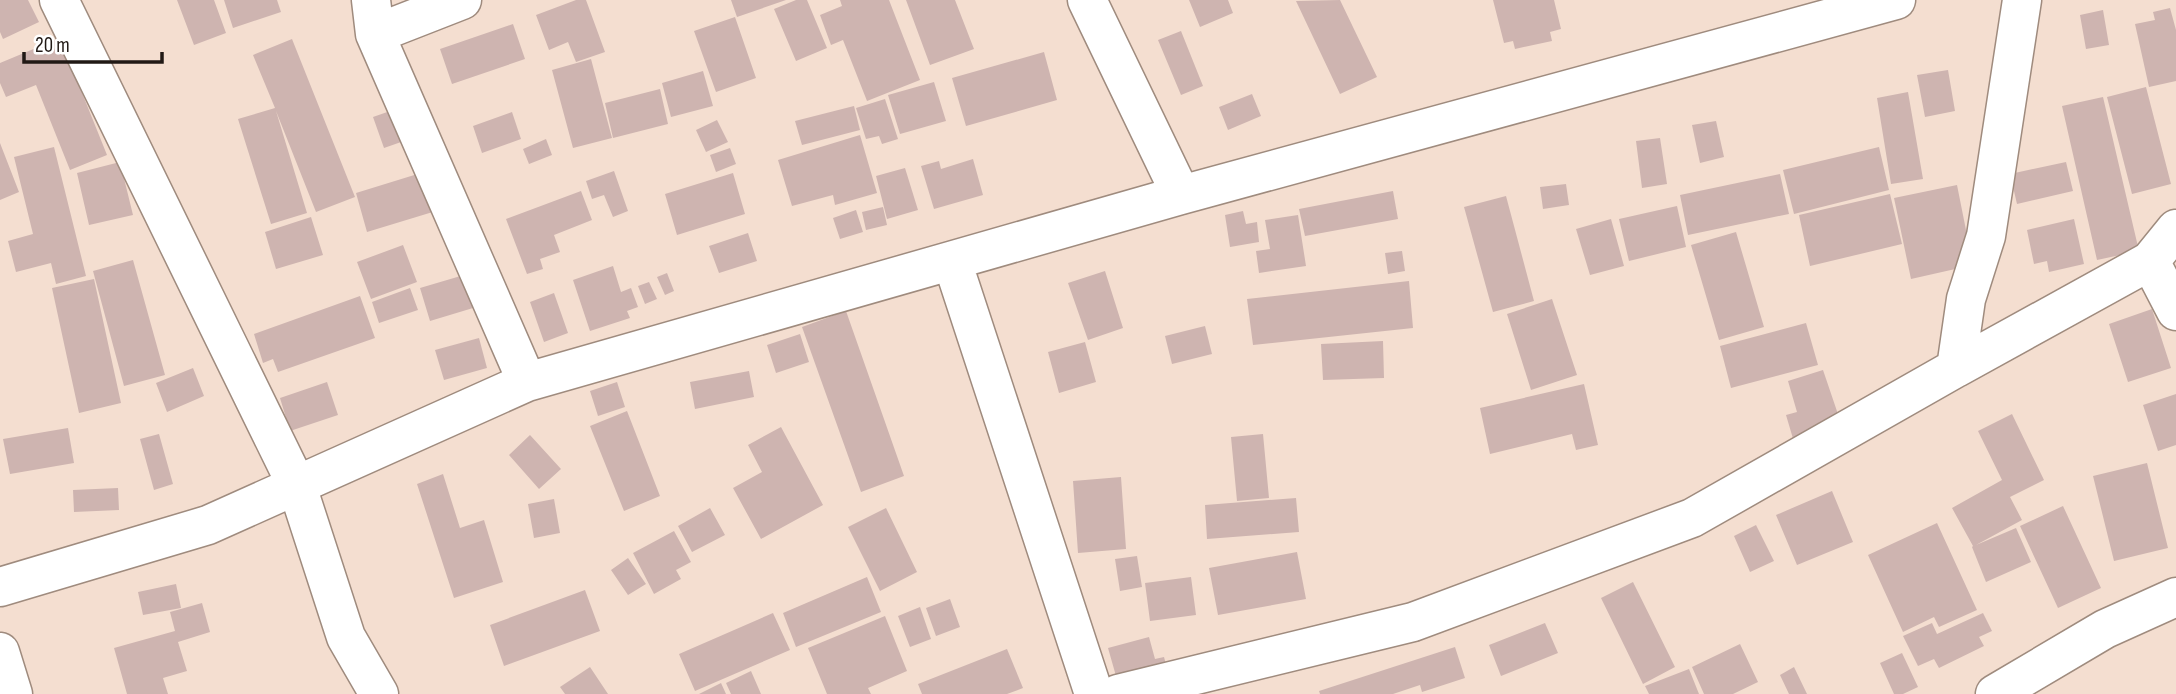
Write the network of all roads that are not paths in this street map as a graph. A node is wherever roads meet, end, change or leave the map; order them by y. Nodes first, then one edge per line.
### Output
1 (59, 0) edge
2 (462, 0) edge
3 (1087, 0) edge
4 (1896, 0) edge
5 (2022, 0) edge
6 (373, 17) edge
7 (1181, 195) junction
8 (2176, 229) edge
9 (952, 261) junction
10 (2150, 261) junction
11 (2176, 311) edge
12 (1956, 368) junction
13 (527, 382) junction
14 (297, 486) junction
15 (0, 587) edge
16 (2176, 597) edge
17 (0, 652) edge
18 (13, 694) edge
19 (379, 694) edge
20 (1094, 694) edge
21 (1118, 694) edge
22 (1995, 694) edge

1 - 14 street
2 - 6 street
3 - 7 street
4 - 7 street
5 - 12 street
6 - 13 street
7 - 9 street
8 - 10 street
9 - 13 street
9 - 20 street
10 - 11 street
10 - 12 street
12 - 21 street
13 - 14 street
14 - 15 street
14 - 19 street
16 - 22 street
17 - 18 street

